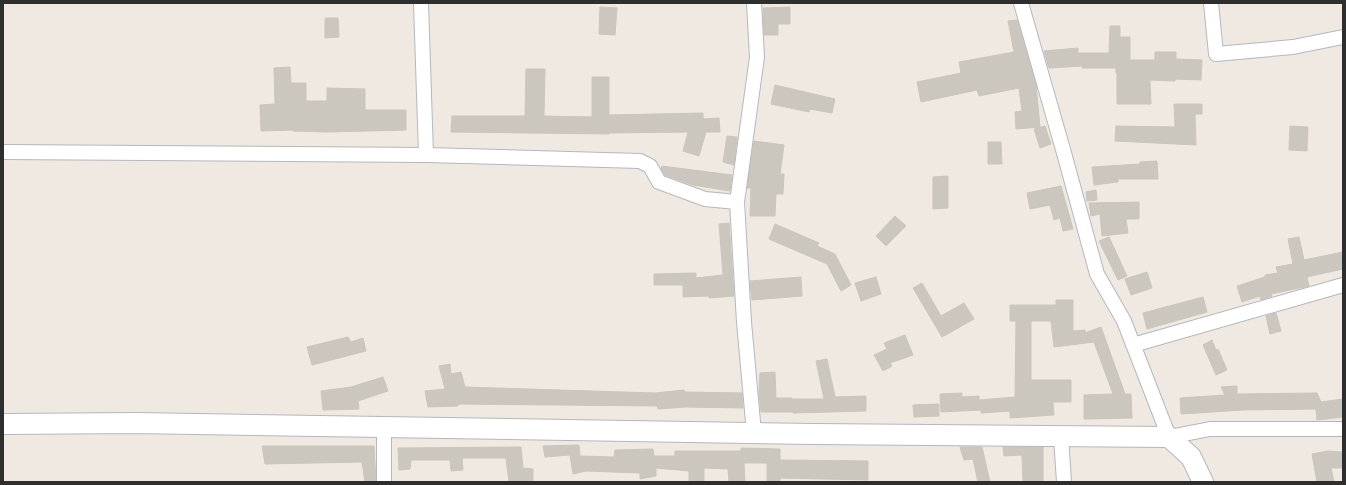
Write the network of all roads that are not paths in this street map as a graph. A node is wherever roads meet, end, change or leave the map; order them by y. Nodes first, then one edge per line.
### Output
1 (421, 3) edge
2 (754, 3) edge
3 (1020, 3) edge
4 (1211, 3) edge
5 (1343, 37) edge
6 (3, 152) edge
7 (426, 155) junction
8 (737, 202) junction
9 (1343, 284) edge
10 (1133, 345) junction
11 (3, 424) edge
12 (384, 428) junction
13 (1343, 429) edge
14 (754, 433) junction
15 (1061, 436) junction
16 (1169, 437) junction
17 (384, 482) edge
18 (1064, 482) edge
19 (1203, 482) edge

1 - 7 street
2 - 8 street
3 - 10 street
4 - 5 street
6 - 7 street
7 - 8 street
8 - 14 street
9 - 10 street
10 - 16 street
11 - 12 street
12 - 14 street
12 - 17 street
13 - 16 street
14 - 15 street
15 - 16 street
15 - 18 street
16 - 19 street

